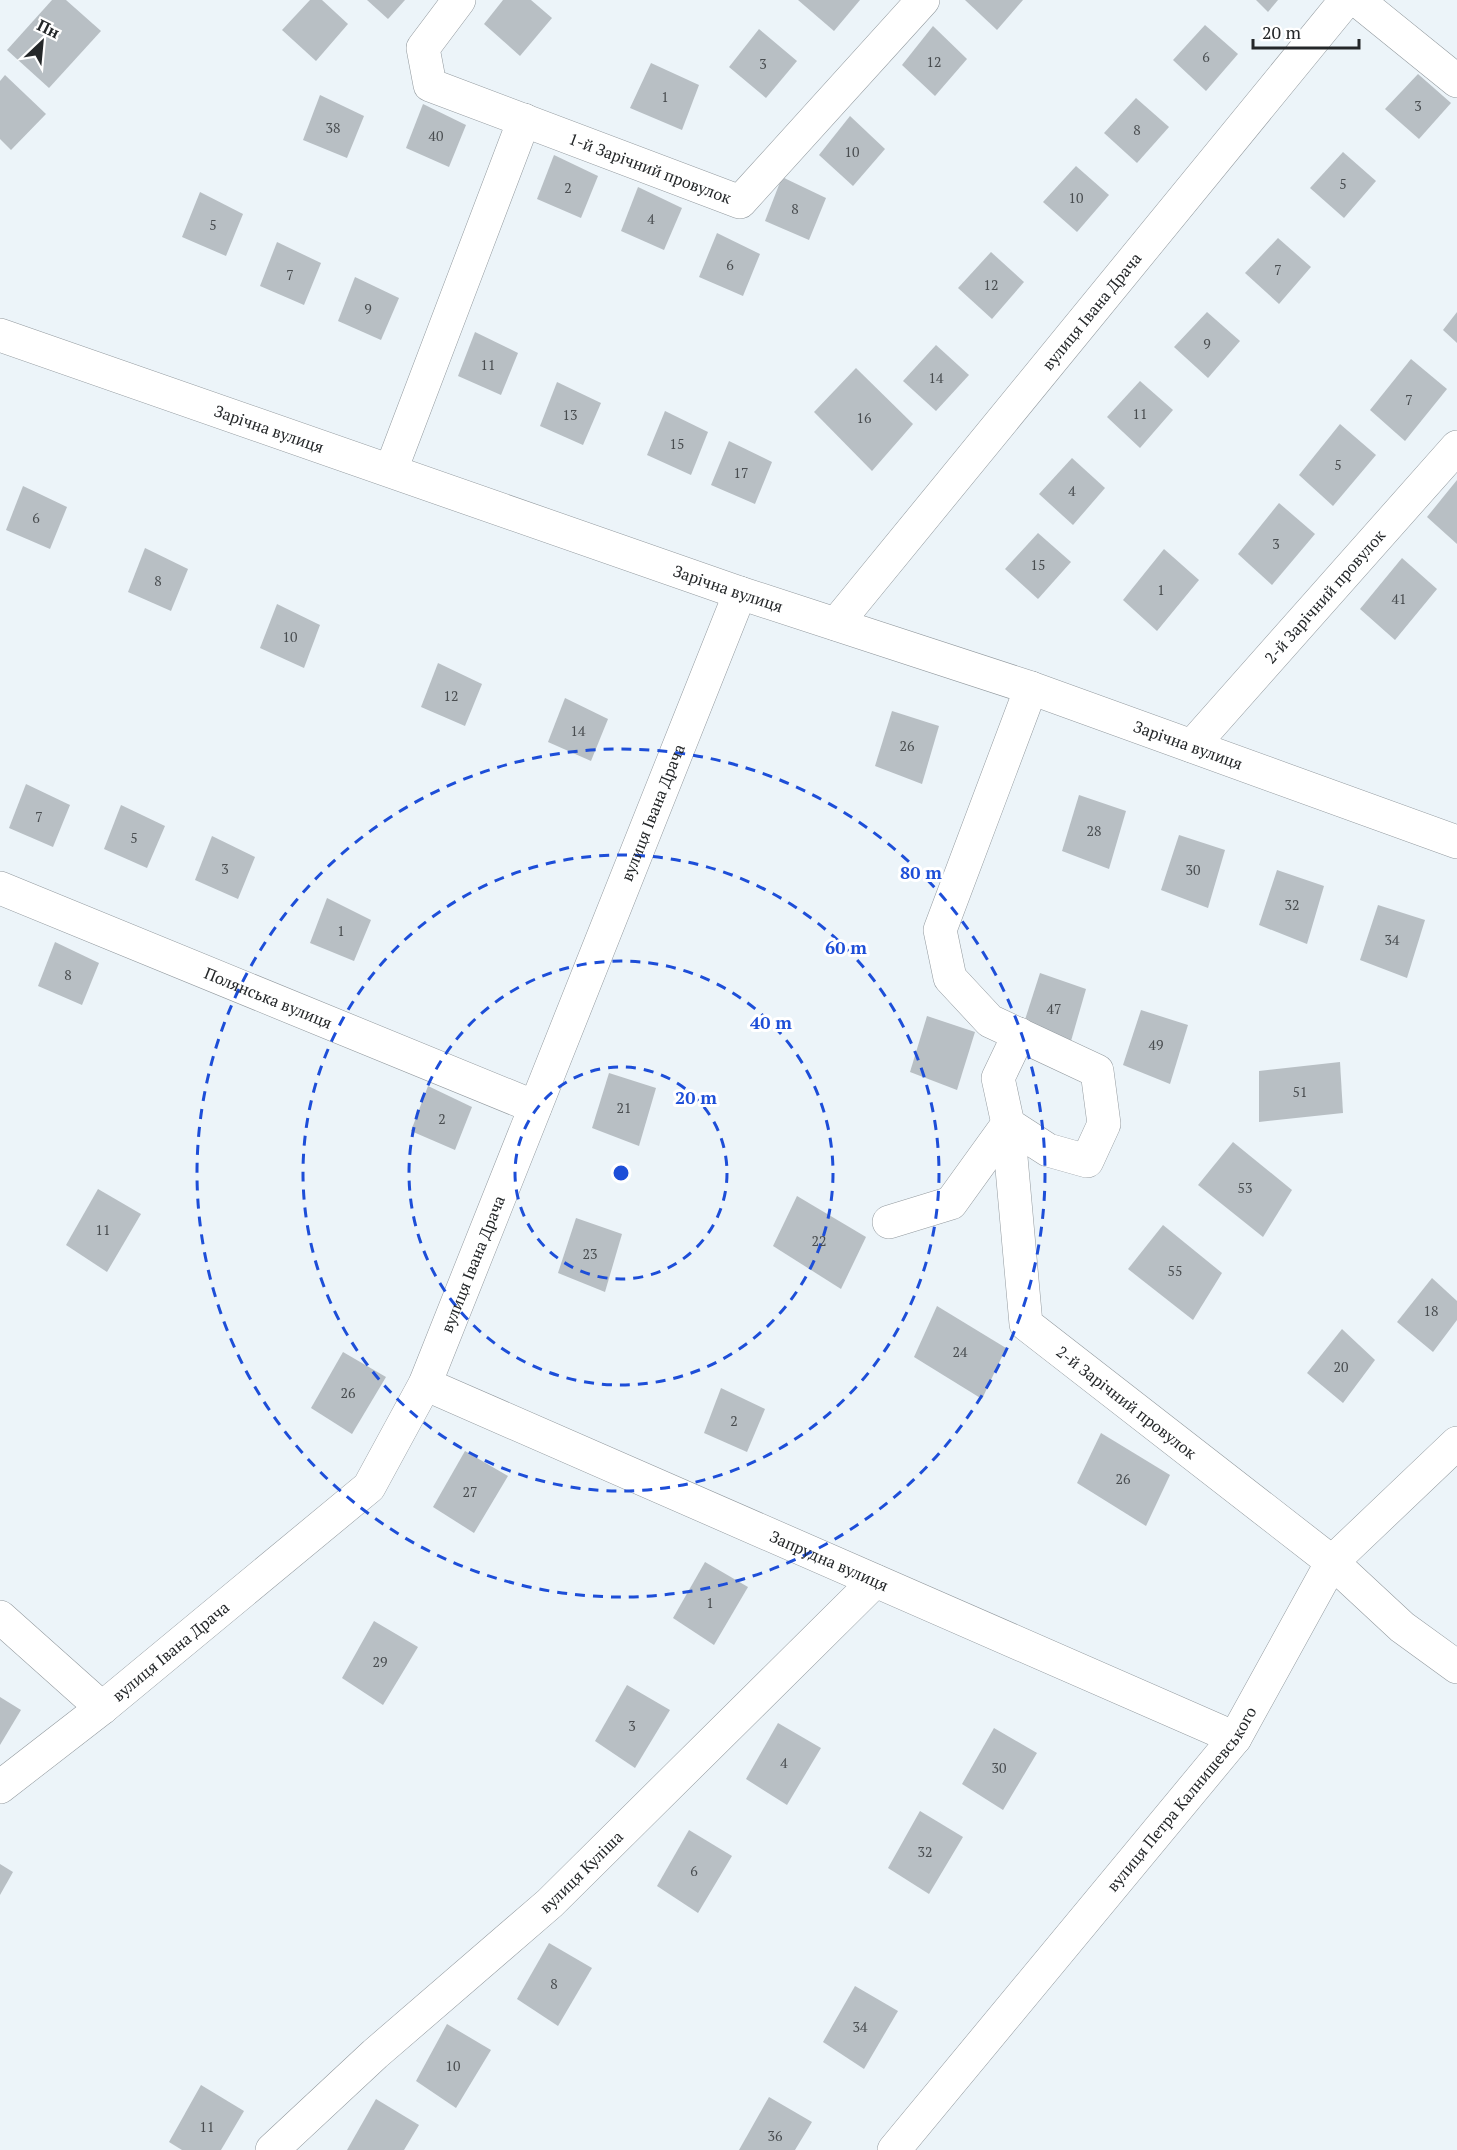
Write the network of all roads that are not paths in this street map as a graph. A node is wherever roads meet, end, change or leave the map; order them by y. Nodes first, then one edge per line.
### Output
1 (459, 0) edge
2 (923, 0) edge
3 (1346, 0) edge
4 (1357, 0) edge
5 (1457, 81) edge
6 (524, 120) junction
7 (0, 335) edge
8 (1457, 447) edge
9 (391, 470) junction
10 (740, 593) junction
11 (836, 624) junction
12 (1031, 688) junction
13 (1192, 746) junction
14 (1457, 842) edge
15 (0, 888) edge
16 (1019, 1034) junction
17 (535, 1107) junction
18 (1008, 1124) junction
19 (889, 1222) dead end
20 (424, 1384) junction
21 (1457, 1443) edge
22 (1332, 1562) junction
23 (875, 1581) junction
24 (0, 1617) edge
25 (1457, 1667) edge
26 (102, 1708) junction
27 (1235, 1738) junction
28 (0, 1787) edge
29 (272, 2150) edge
30 (894, 2150) edge

1 - 6 street, 1-й Зарічний провулок
2 - 6 street, 1-й Зарічний провулок
3 - 11 street, вулиця Івана Драча
4 - 5 street
6 - 9 street
7 - 9 street, Зарічна вулиця
8 - 13 street, 2-й Зарічний провулок
9 - 10 street, Зарічна вулиця
10 - 11 street, Зарічна вулиця
10 - 17 street, вулиця Івана Драча
11 - 12 street, Зарічна вулиця
12 - 13 street, Зарічна вулиця
12 - 16 street
13 - 14 street, Зарічна вулиця
15 - 17 street, Полянська вулиця
16 - 18 street, 2-й Зарічний провулок
16 - 18 street
17 - 20 street, вулиця Івана Драча
18 - 19 street
18 - 22 street, 2-й Зарічний провулок
20 - 23 street, Запрудна вулиця
20 - 26 street, вулиця Івана Драча
21 - 22 street, вулиця Петра Калнишевського
22 - 25 street, 2-й Зарічний провулок
22 - 27 street, вулиця Петра Калнишевського
23 - 27 street, Запрудна вулиця
23 - 29 street, вулиця Куліша
24 - 26 street
26 - 28 street, вулиця Івана Драча
27 - 30 street, вулиця Петра Калнишевського

